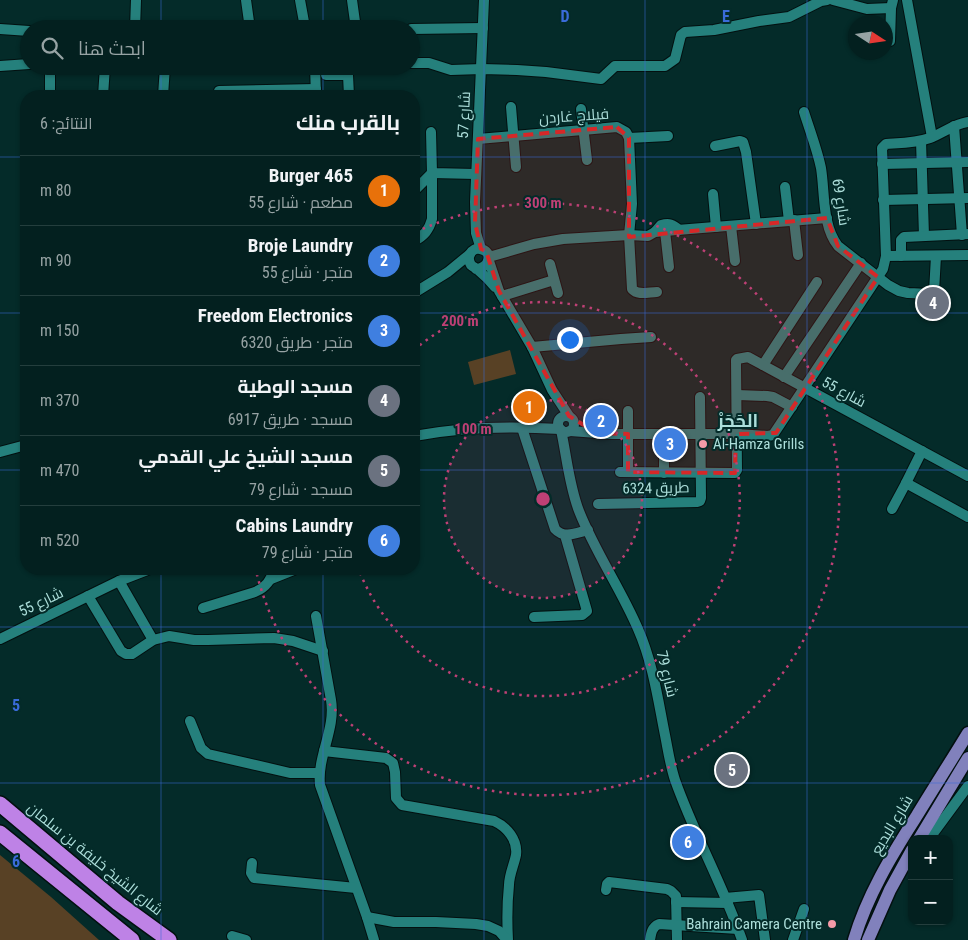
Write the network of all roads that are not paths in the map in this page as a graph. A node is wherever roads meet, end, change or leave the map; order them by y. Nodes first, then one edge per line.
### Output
1 (136, 0) edge
2 (246, 0) edge
3 (300, 0) edge
4 (352, 0) edge
5 (484, 0) edge
6 (828, 0) edge
7 (833, 0) edge
8 (907, 0) edge
9 (892, 4) edge
10 (135, 20) edge
11 (249, 20) edge
12 (304, 20) edge
13 (355, 20) edge
14 (484, 28) junction
15 (0, 29) edge
16 (420, 29) edge
17 (20, 30) edge
18 (420, 63) edge
19 (20, 65) edge
20 (0, 66) edge
21 (482, 69) junction
22 (50, 75) edge
23 (104, 75) edge
24 (164, 75) edge
25 (315, 75) edge
26 (326, 75) dead end
27 (348, 75) joint
28 (50, 90) edge
29 (103, 90) edge
30 (163, 90) edge
31 (316, 90) edge
32 (349, 90) edge
33 (511, 107) dead end
34 (581, 109) dead end
35 (804, 112) dead end
36 (968, 122) edge
37 (954, 126) junction
38 (584, 129) junction
39 (431, 132) dead end
40 (514, 135) junction
41 (668, 136) dead end
42 (932, 137) junction
43 (629, 138) junction
44 (478, 139) junction
45 (921, 141) junction
46 (715, 146) dead end
47 (587, 160) dead end
48 (956, 162) junction
49 (968, 162) edge
50 (922, 163) junction
51 (882, 164) junction
52 (516, 167) dead end
53 (432, 173) junction
54 (476, 174) junction
55 (420, 185) edge
56 (786, 187) dead end
57 (713, 194) dead end
58 (922, 198) junction
59 (963, 198) edge
60 (883, 200) junction
61 (827, 218) junction
62 (792, 221) junction
63 (756, 224) junction
64 (731, 226) junction
65 (716, 227) junction
66 (660, 232) junction
67 (965, 234) edge
68 (629, 235) junction
69 (924, 236) junction
70 (420, 237) edge
71 (480, 254) junction
72 (798, 255) dead end
73 (968, 255) edge
74 (886, 256) junction
75 (901, 256) junction
76 (936, 256) junction
77 (735, 261) dead end
78 (861, 263) junction
79 (550, 264) dead end
80 (669, 267) dead end
81 (475, 268) junction
82 (448, 272) junction
83 (878, 277) junction
84 (554, 280) junction
85 (817, 282) dead end
86 (420, 289) edge
87 (657, 292) dead end
88 (558, 293) dead end
89 (501, 294) junction
90 (651, 337) dead end
91 (532, 347) junction
92 (763, 365) junction
93 (784, 377) junction
94 (805, 388) junction
95 (737, 395) junction
96 (700, 397) dead end
97 (792, 407) junction
98 (628, 411) dead end
99 (565, 425) junction
100 (522, 428) junction
101 (628, 434) junction
102 (700, 434) junction
103 (736, 434) junction
104 (420, 435) edge
105 (664, 435) junction
106 (20, 447) edge
107 (922, 451) junction
108 (0, 452) edge
109 (664, 473) junction
110 (701, 473) junction
111 (968, 476) edge
112 (906, 483) junction
113 (598, 504) dead end
114 (892, 508) dead end
115 (968, 517) edge
116 (588, 530) junction
117 (565, 535) junction
118 (136, 575) edge
119 (272, 575) edge
120 (119, 582) junction
121 (88, 596) junction
122 (203, 608) dead end
123 (316, 616) dead end
124 (534, 617) dead end
125 (0, 639) edge
126 (153, 640) junction
127 (322, 651) junction
128 (190, 721) dead end
129 (968, 733) edge
130 (324, 751) junction
131 (968, 758) edge
132 (319, 773) junction
133 (968, 786) edge
134 (0, 804) edge
135 (0, 833) edge
136 (921, 835) edge
137 (932, 835) edge
138 (908, 859) edge
139 (252, 863) dead end
140 (356, 888) junction
141 (606, 890) dead end
142 (726, 900) junction
143 (676, 902) junction
144 (804, 909) dead end
145 (367, 917) junction
146 (677, 926) junction
147 (738, 929) junction
148 (232, 936) dead end
149 (871, 937) edge
150 (167, 938) edge
151 (132, 940) edge
152 (246, 940) edge
153 (374, 940) edge
154 (507, 940) edge
155 (650, 940) edge
156 (677, 940) edge
157 (742, 940) edge
158 (765, 940) edge
159 (793, 940) edge
160 (854, 940) edge

1 - 10 street
2 - 11 street
3 - 12 street
4 - 13 street
5 - 14 street, شارع 57
6 - 21 street
7 - 9 street
8 - 42 street
14 - 16 street
14 - 21 street, شارع 57
15 - 17 street
18 - 21 street
19 - 20 street
21 - 44 street, شارع 57
22 - 28 street
23 - 29 street
24 - 30 street
25 - 31 street
26 - 27 street
27 - 32 street
33 - 40 street
34 - 38 street
35 - 61 street, شارع 69
36 - 37 street
37 - 42 street
37 - 48 street
38 - 40 street, فيلاج غاردن
38 - 43 street, فيلاج غاردن
38 - 47 street
39 - 53 street
40 - 44 street, فيلاج غاردن
40 - 52 street
41 - 43 street
42 - 45 street
43 - 68 street
44 - 54 street, شارع 57
45 - 50 street
45 - 51 street
46 - 63 street
48 - 49 street
48 - 50 street
48 - 59 street
50 - 51 street
50 - 58 street
51 - 60 street
53 - 54 street
53 - 55 street
53 - 70 street
54 - 71 street, شارع 57
56 - 62 street
57 - 65 street
58 - 59 street
58 - 60 street
58 - 69 street
59 - 67 street
60 - 74 street
61 - 62 street
61 - 78 street, شارع 69
62 - 63 street
62 - 72 street
63 - 64 street
64 - 65 street
64 - 77 street
65 - 66 street
66 - 68 street
66 - 80 street
67 - 69 street
68 - 71 street
68 - 87 street
69 - 75 street
71 - 81 street
71 - 81 street
71 - 82 street
71 - 89 street, شارع 79
73 - 76 street
74 - 75 street
74 - 83 street
75 - 76 street
76 - 83 street, شارع 69
78 - 83 street, شارع 69
78 - 93 street
79 - 84 street
81 - 82 street
81 - 89 street, شارع 79
82 - 86 street
83 - 94 street
84 - 88 street
84 - 89 street
85 - 92 street
89 - 91 street, شارع 79
90 - 91 street
91 - 99 street, شارع 79
92 - 93 street
92 - 95 street
93 - 94 street
94 - 97 street, شارع 55
94 - 107 street, شارع 55
95 - 97 street
95 - 103 street
96 - 102 street, طريق 6324
97 - 103 street, شارع 55
98 - 101 street
99 - 100 street, شارع 55
99 - 101 street, شارع 55
99 - 116 street, شارع 79
100 - 104 street, شارع 55
100 - 117 street
101 - 105 street, شارع 55
101 - 109 street
102 - 103 street, شارع 55
102 - 105 street, شارع 55
102 - 110 street, طريق 6324
103 - 110 street
105 - 109 street
106 - 108 street
107 - 111 street, شارع 55
107 - 112 street
109 - 110 street
110 - 113 street, طريق 6324
112 - 114 street
112 - 115 street
116 - 117 street
116 - 142 street, شارع 79
117 - 124 street
118 - 120 street, شارع 55
119 - 122 street
120 - 121 street, شارع 55
120 - 126 street
121 - 125 street, شارع 55
121 - 126 street
123 - 127 street
126 - 127 street
127 - 130 street
128 - 132 street
129 - 160 main road, شارع البديع
130 - 132 street
130 - 154 street
131 - 136 main road, شارع البديع
132 - 140 street
133 - 137 street
134 - 150 highway, شارع الشيخ خليفة بن سلمان
135 - 151 highway
138 - 149 main road, شارع البديع
139 - 140 street
140 - 145 street
141 - 143 street
142 - 143 street
142 - 147 street, شارع 79
142 - 158 street
143 - 146 street
144 - 159 street
145 - 153 street
145 - 154 street
146 - 147 street
146 - 155 street
146 - 156 street
147 - 157 street, شارع 79
148 - 152 street

